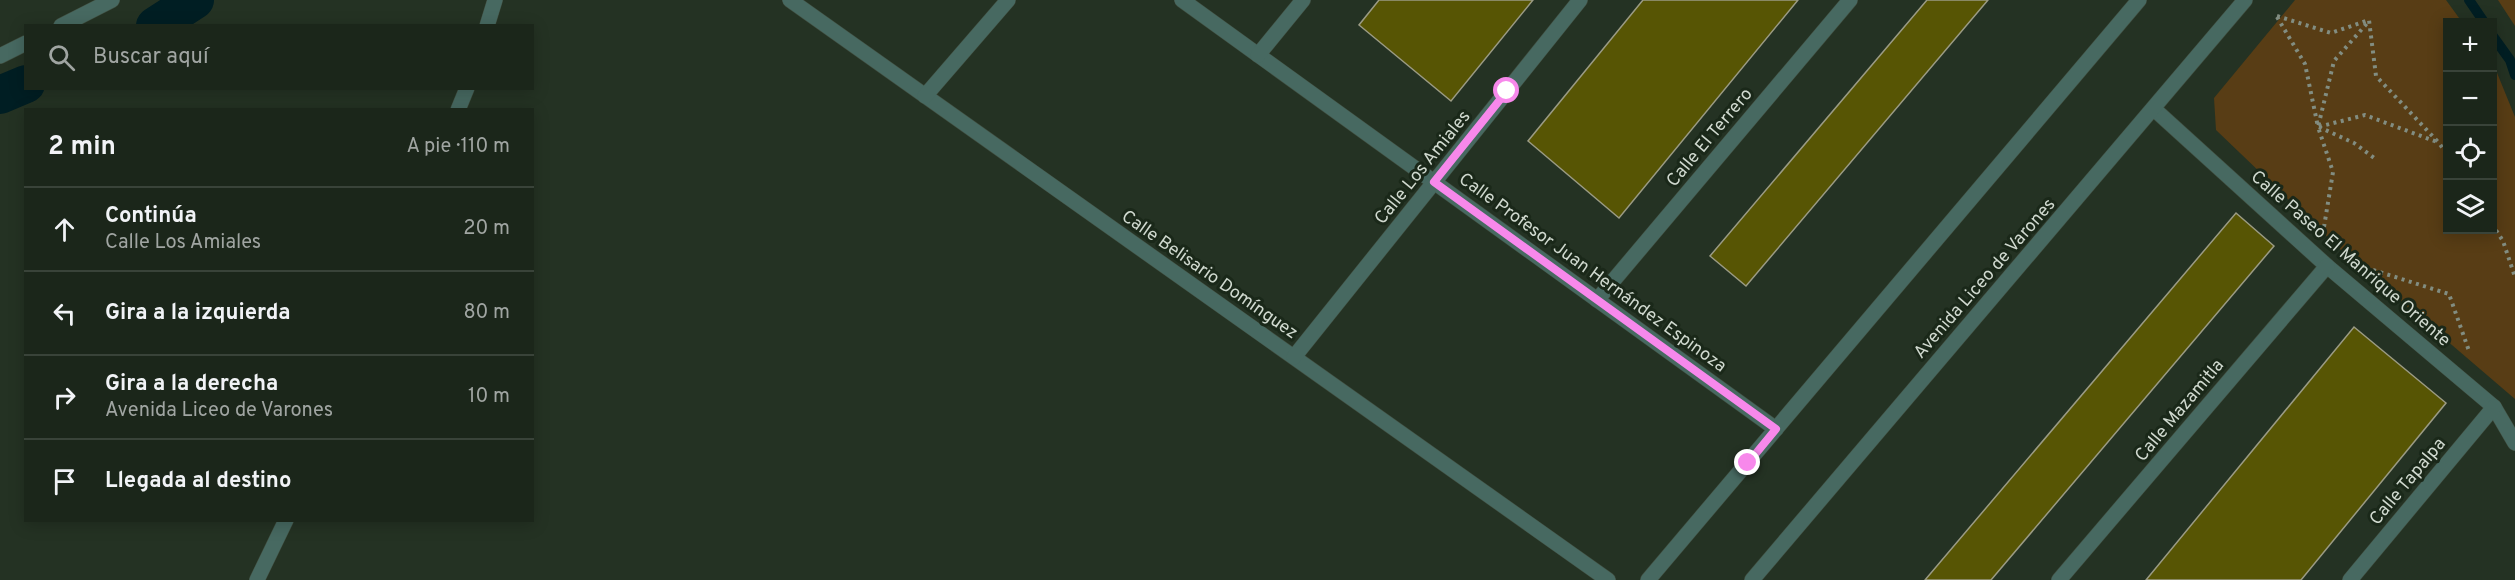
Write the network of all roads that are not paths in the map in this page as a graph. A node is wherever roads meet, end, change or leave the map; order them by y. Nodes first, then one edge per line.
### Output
1 (112, 0) edge
2 (495, 0) edge
3 (790, 0) edge
4 (1008, 0) edge
5 (1182, 0) edge
6 (1303, 0) edge
7 (1580, 0) edge
8 (1850, 0) edge
9 (2139, 0) edge
10 (2245, 0) edge
11 (65, 24) edge
12 (488, 24) edge
13 (24, 44) edge
14 (1258, 55) junction
15 (0, 56) edge
16 (465, 90) edge
17 (925, 96) junction
18 (459, 108) edge
19 (2154, 109) junction
20 (1434, 182) junction
21 (2327, 266) junction
22 (1597, 300) junction
23 (1294, 357) junction
24 (2493, 407) junction
25 (1776, 429) junction
26 (2515, 443) edge
27 (285, 522) edge
28 (256, 580) edge
29 (1608, 580) edge
30 (1648, 580) edge
31 (1752, 580) edge
32 (2059, 580) edge
33 (2350, 580) edge

1 - 11 street
2 - 12 street
3 - 17 street, Calle Belisario Domínguez
4 - 17 street
5 - 14 street, Calle Profesor Juan Hernández Espinoza
6 - 14 street
7 - 20 street, Calle Los Amiales
8 - 22 street, Calle El Terrero
9 - 25 street
10 - 19 street, Avenida Liceo de Varones
13 - 15 street
14 - 20 street, Calle Profesor Juan Hernández Espinoza
16 - 18 street
17 - 23 street, Calle Belisario Domínguez
19 - 21 street, Calle Paseo El Manrique Oriente
19 - 31 street, Avenida Liceo de Varones
20 - 22 street, Calle Profesor Juan Hernández Espinoza
20 - 23 street, Calle Los Amiales
21 - 24 street, Calle Paseo El Manrique Oriente
21 - 32 street, Calle Mazamitla
22 - 25 street, Calle Profesor Juan Hernández Espinoza
23 - 29 street, Calle Belisario Domínguez
24 - 26 street, Calle Paseo El Manrique Oriente
24 - 33 street, Calle Tapalpa
25 - 30 street
27 - 28 street

